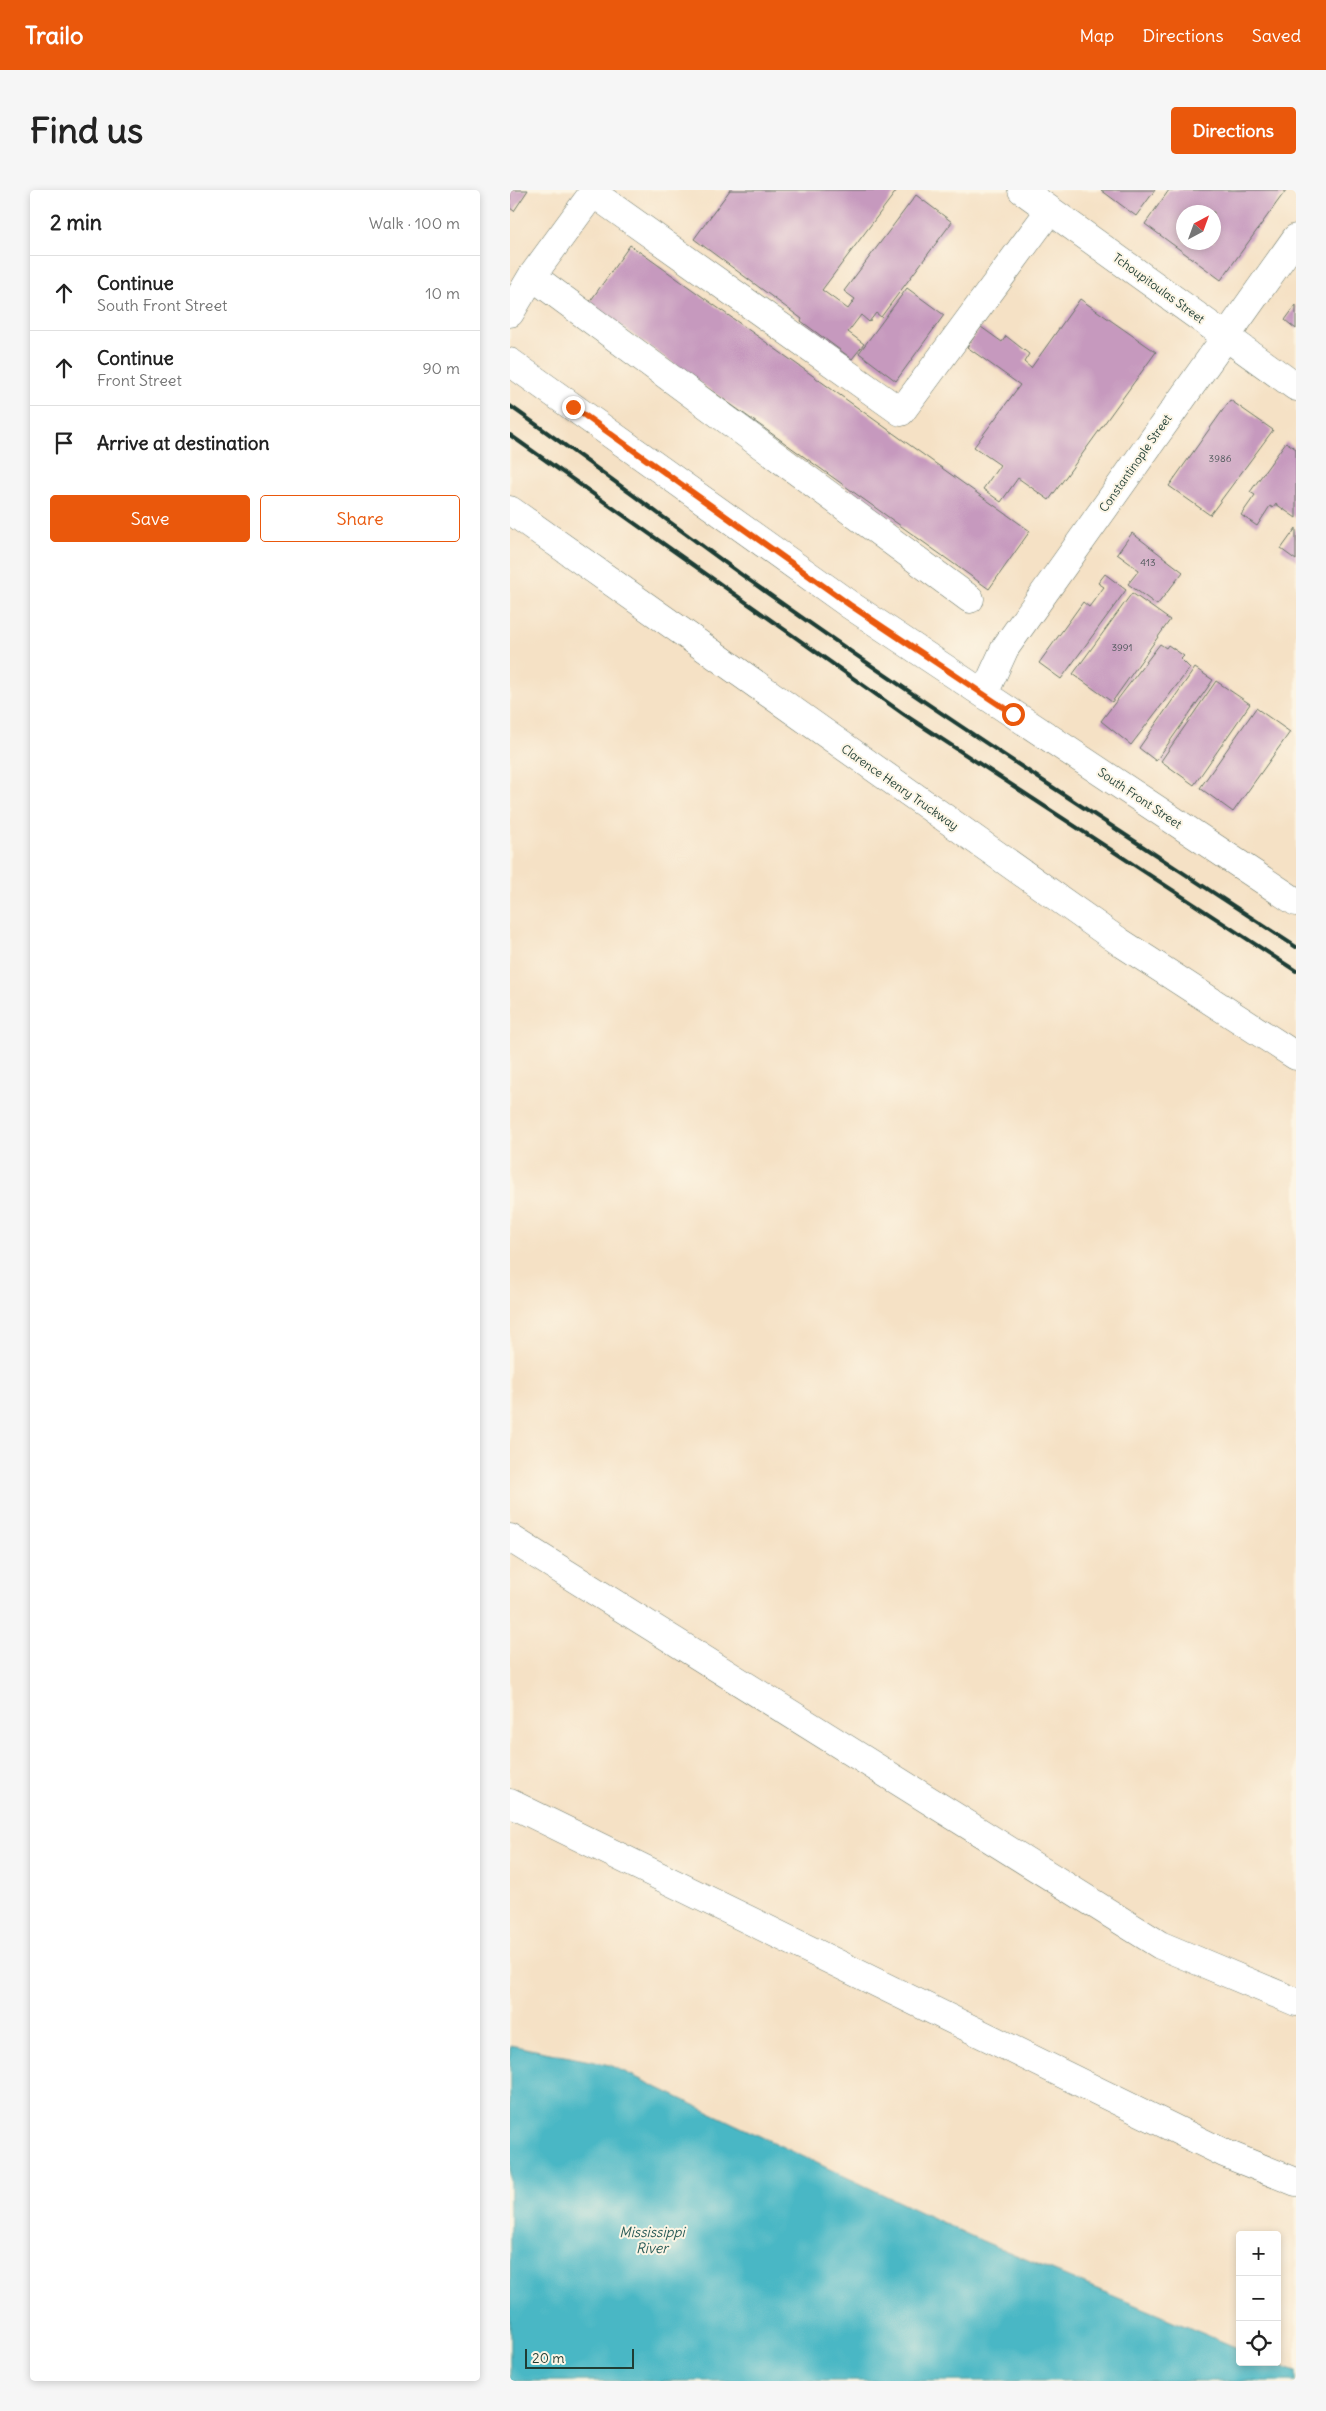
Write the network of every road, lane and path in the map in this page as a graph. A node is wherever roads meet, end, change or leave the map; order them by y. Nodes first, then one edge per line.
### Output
1 (1022, 190) edge
2 (594, 192) edge
3 (1050, 210) junction
4 (1296, 238) edge
5 (532, 276) junction
6 (510, 313) edge
7 (1225, 336) junction
8 (510, 362) edge
9 (1296, 387) edge
10 (510, 510) edge
11 (970, 599) dead end
12 (984, 694) junction
13 (1296, 902) edge
14 (1296, 1056) edge
15 (510, 1538) edge
16 (510, 1803) edge
17 (1296, 2002) edge
18 (1296, 2182) edge

1 - 3 street, Tchoupitoulas Street
2 - 3 street
2 - 5 street
3 - 7 street, Tchoupitoulas Street
4 - 7 street, Constantinople Street
5 - 6 street
5 - 11 street
7 - 9 street, Tchoupitoulas Street
7 - 12 street, Constantinople Street
8 - 12 street, South Front Street
10 - 14 street, Clarence Henry Truckway
12 - 13 street, South Front Street
15 - 17 street
16 - 18 street

